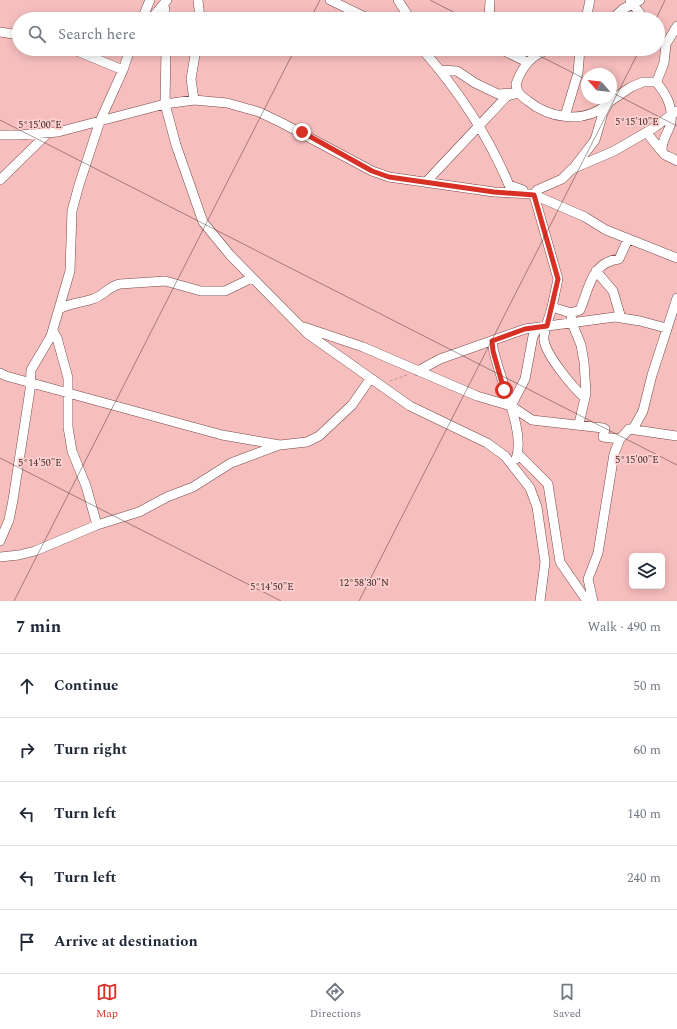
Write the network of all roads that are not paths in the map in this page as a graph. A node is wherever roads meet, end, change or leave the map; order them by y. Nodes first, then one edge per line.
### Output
1 (150, 0) edge
2 (198, 0) edge
3 (330, 0) edge
4 (341, 0) edge
5 (398, 0) edge
6 (490, 0) edge
7 (590, 0) edge
8 (634, 1) edge
9 (166, 2) edge
10 (349, 8) junction
11 (145, 12) edge
12 (157, 12) edge
13 (199, 12) edge
14 (356, 12) edge
15 (406, 12) edge
16 (489, 12) edge
17 (587, 12) edge
18 (620, 12) edge
19 (640, 12) edge
20 (677, 26) edge
21 (0, 32) edge
22 (12, 34) edge
23 (666, 44) joint
24 (665, 51) edge
25 (89, 56) edge
26 (128, 56) edge
27 (166, 56) edge
28 (195, 56) edge
29 (428, 56) edge
30 (515, 56) edge
31 (535, 56) edge
32 (579, 56) edge
33 (664, 56) edge
34 (527, 62) junction
35 (123, 70) junction
36 (441, 70) junction
37 (656, 82) junction
38 (519, 93) junction
39 (617, 96) edge
40 (194, 100) junction
41 (165, 104) junction
42 (607, 104) edge
43 (608, 104) edge
44 (674, 113) edge
45 (565, 116) junction
46 (100, 121) junction
47 (479, 126) junction
48 (647, 132) junction
49 (48, 133) junction
50 (0, 135) edge
51 (662, 150) junction
52 (677, 161) edge
53 (572, 169) junction
54 (0, 180) edge
55 (426, 182) junction
56 (533, 194) junction
57 (628, 239) junction
58 (676, 258) edge
59 (596, 272) junction
60 (252, 278) junction
61 (677, 298) edge
62 (552, 307) junction
63 (59, 309) junction
64 (571, 313) junction
65 (621, 318) junction
66 (572, 323) junction
67 (300, 326) junction
68 (542, 327) junction
69 (666, 328) junction
70 (53, 331) junction
71 (492, 341) junction
72 (416, 370) junction
73 (0, 373) edge
74 (370, 379) junction
75 (29, 381) junction
76 (69, 394) junction
77 (584, 398) junction
78 (511, 406) junction
79 (578, 424) junction
80 (629, 429) junction
81 (677, 436) edge
82 (620, 439) junction
83 (280, 444) junction
84 (518, 454) junction
85 (513, 466) junction
86 (98, 525) junction
87 (0, 541) edge
88 (0, 557) edge
89 (540, 601) edge
90 (587, 601) edge
91 (593, 601) edge

1 - 11 street
2 - 13 street
3 - 10 street
4 - 10 street
5 - 15 street
6 - 16 street
7 - 17 street
8 - 18 street
8 - 19 street
9 - 12 street
10 - 14 street
20 - 23 street
21 - 22 street
23 - 24 street
25 - 35 street
26 - 35 street
27 - 41 street
28 - 40 street
29 - 36 street
30 - 34 street
31 - 34 street
32 - 45 street
33 - 37 street
34 - 38 street
35 - 46 street
36 - 38 street
36 - 47 street
37 - 39 street
37 - 44 street
38 - 45 street
38 - 47 street
40 - 41 street
40 - 55 street
41 - 46 street
41 - 60 street
42 - 45 street
43 - 53 street
44 - 48 street
44 - 51 street
46 - 49 street
46 - 63 street
47 - 55 street
47 - 56 street
48 - 51 street
48 - 53 street
49 - 50 street
49 - 54 street
51 - 52 street
53 - 56 street
55 - 56 street
56 - 57 street
56 - 62 street
57 - 58 street
57 - 59 street
59 - 64 street
59 - 65 street
60 - 63 street
60 - 67 street
61 - 69 street
62 - 64 street
62 - 68 street
63 - 70 street
64 - 66 street
65 - 66 street
65 - 69 street
66 - 68 street
66 - 77 street
67 - 72 street
67 - 74 street
68 - 71 street
68 - 77 street
68 - 78 street
69 - 80 street
70 - 75 street
70 - 76 street
71 - 72 street
71 - 78 street
72 - 78 street
73 - 75 street
74 - 83 street
74 - 85 street
75 - 76 street
75 - 87 street
76 - 83 street
76 - 86 street
77 - 79 street
78 - 79 street
78 - 84 street
79 - 82 street
80 - 81 street
80 - 82 street
82 - 91 street
83 - 86 street
84 - 85 street
84 - 90 street
85 - 89 street
86 - 88 street

